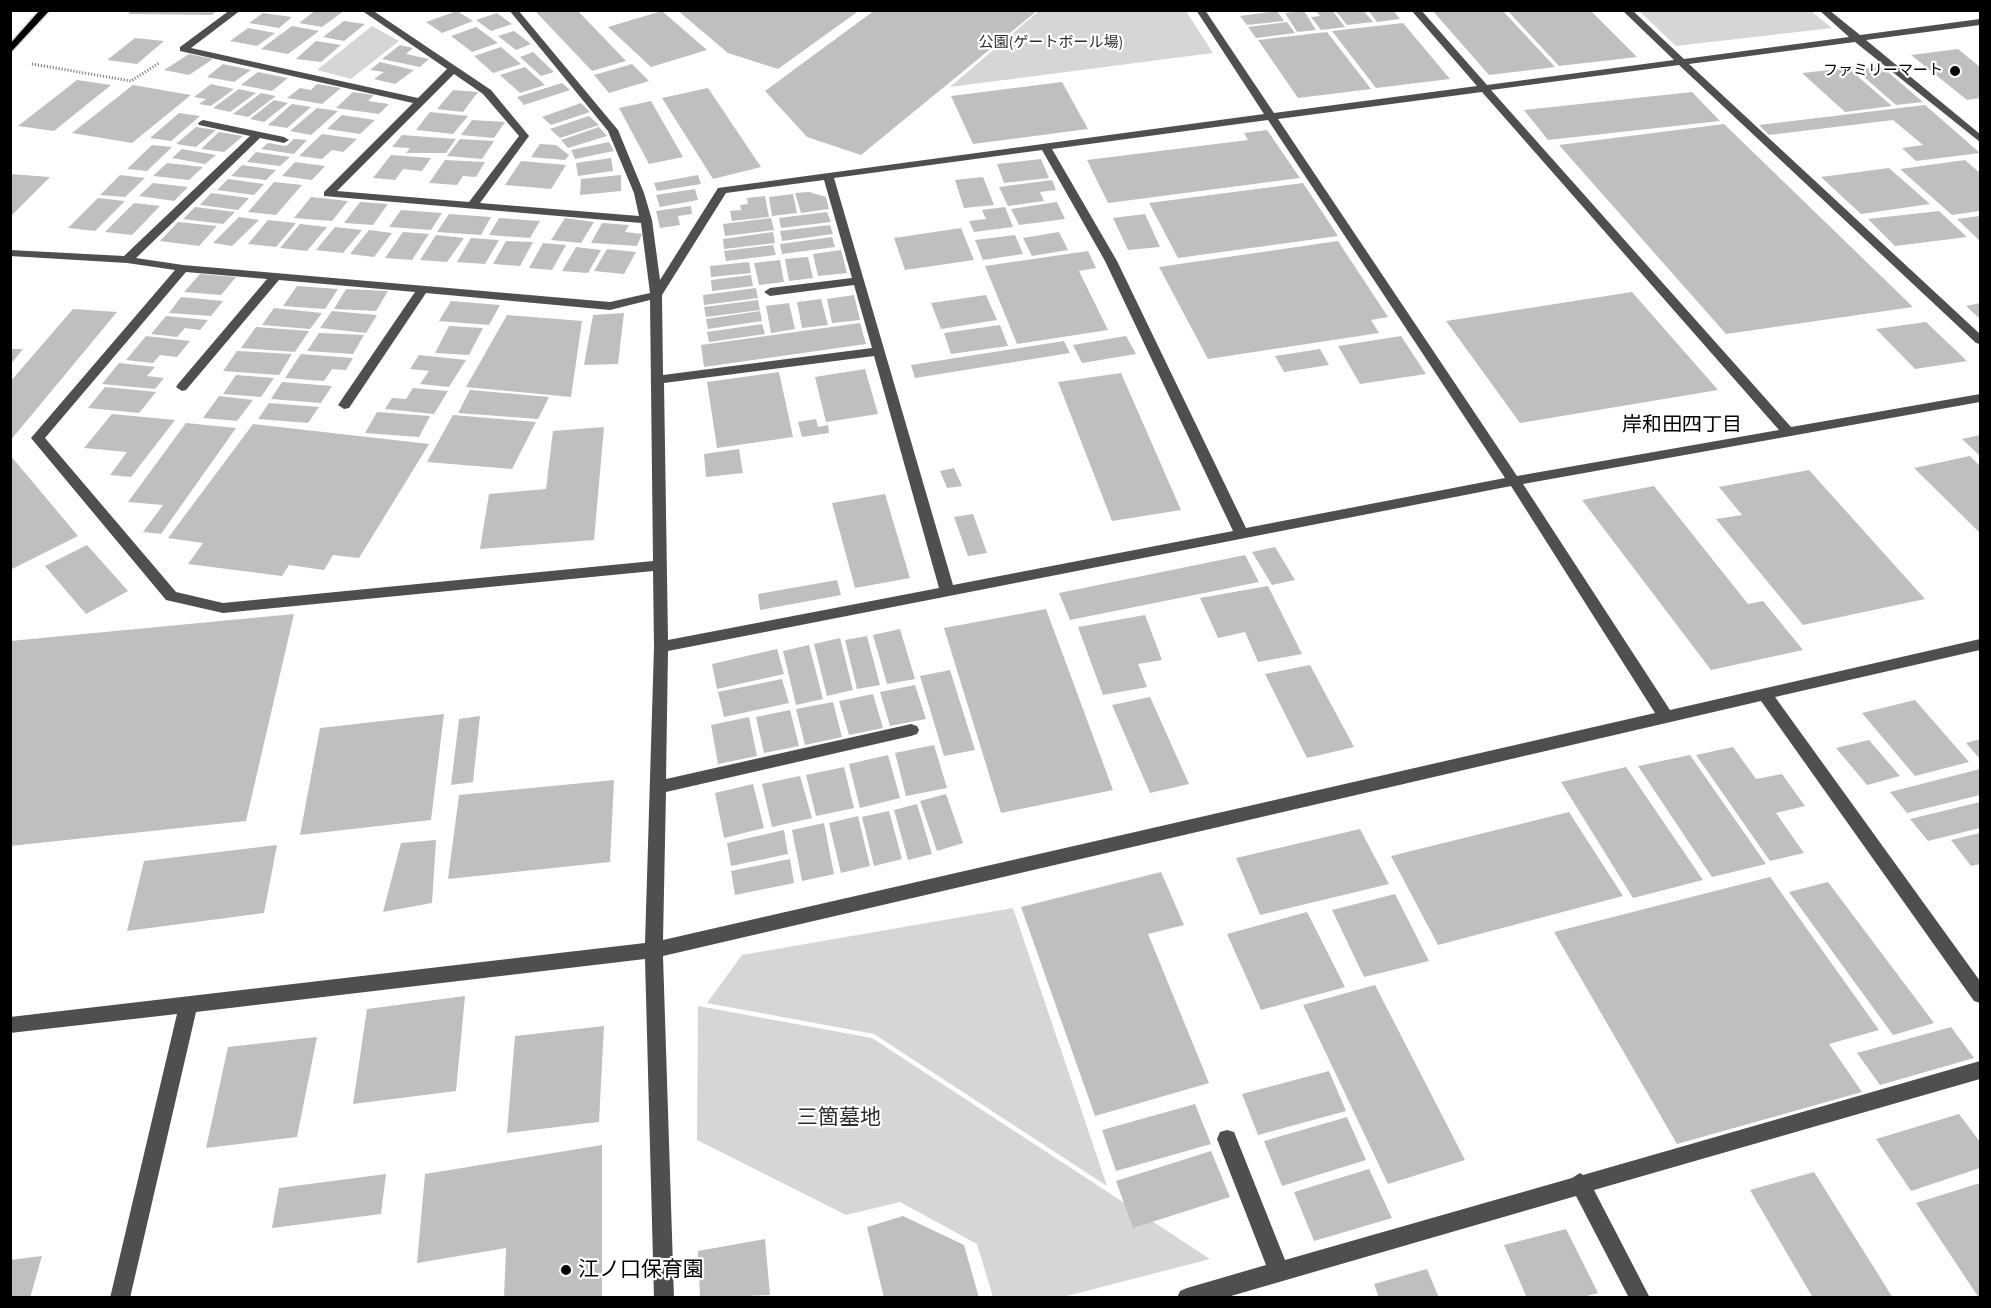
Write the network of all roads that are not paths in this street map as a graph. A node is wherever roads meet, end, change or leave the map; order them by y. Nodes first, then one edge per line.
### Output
1 (46, 10) edge
2 (237, 10) edge
3 (365, 10) edge
4 (513, 10) edge
5 (1200, 10) edge
6 (1415, 10) edge
7 (1626, 10) edge
8 (1823, 10) edge
9 (1980, 22) edge
10 (1858, 39) junction
11 (10, 50) edge
12 (1681, 63) junction
13 (454, 68) junction
14 (1483, 89) junction
15 (421, 102) junction
16 (1272, 117) junction
17 (203, 123) dead end
18 (258, 134) junction
19 (1980, 139) edge
20 (284, 140) dead end
21 (1046, 147) junction
22 (828, 175) junction
23 (472, 206) junction
24 (646, 220) junction
25 (10, 253) edge
26 (127, 260) junction
27 (183, 268) junction
28 (276, 276) junction
29 (859, 281) junction
30 (423, 289) junction
31 (770, 292) dead end
32 (656, 295) junction
33 (1980, 340) edge
34 (879, 351) junction
35 (658, 381) junction
36 (182, 387) dead end
37 (1980, 398) edge
38 (344, 405) dead end
39 (1788, 432) junction
40 (1514, 481) junction
41 (1241, 533) junction
42 (660, 565) junction
43 (946, 589) junction
44 (1980, 644) edge
45 (661, 647) junction
46 (1764, 693) junction
47 (1665, 715) junction
48 (911, 730) dead end
49 (658, 787) junction
50 (654, 950) junction
51 (1980, 995) edge
52 (189, 1003) junction
53 (10, 1025) edge
54 (1980, 1070) edge
55 (1227, 1138) dead end
56 (1580, 1183) junction
57 (1279, 1270) junction
58 (120, 1298) edge
59 (664, 1298) edge
60 (1187, 1298) edge
61 (1640, 1298) edge

1 - 11 main road
2 - 15 street
3 - 13 street
4 - 24 street
5 - 16 street
6 - 14 street
7 - 12 street
8 - 10 street
9 - 10 street
10 - 12 street
10 - 19 street
12 - 14 street
12 - 33 street
13 - 15 street
13 - 23 street
14 - 16 street
14 - 39 street
15 - 23 street
16 - 21 street
16 - 40 street
17 - 18 street
18 - 20 street
18 - 26 street
21 - 22 street
21 - 41 street
22 - 29 street
22 - 32 street
23 - 24 street
24 - 32 street
25 - 26 street
26 - 27 street
27 - 28 street
27 - 42 street
28 - 30 street
28 - 36 street
29 - 31 street
29 - 34 street
30 - 32 street
30 - 38 street
32 - 35 street
34 - 35 street
34 - 43 street
35 - 42 street
37 - 39 street
39 - 40 street
40 - 41 street
40 - 47 street
41 - 43 street
42 - 45 street
43 - 45 street
44 - 46 street
45 - 49 street
46 - 47 street
46 - 51 street
47 - 50 street
48 - 49 street
49 - 50 street
50 - 52 street
50 - 59 street
52 - 53 street
52 - 58 street
54 - 56 street
55 - 57 street
56 - 57 street
56 - 61 street
57 - 60 street

